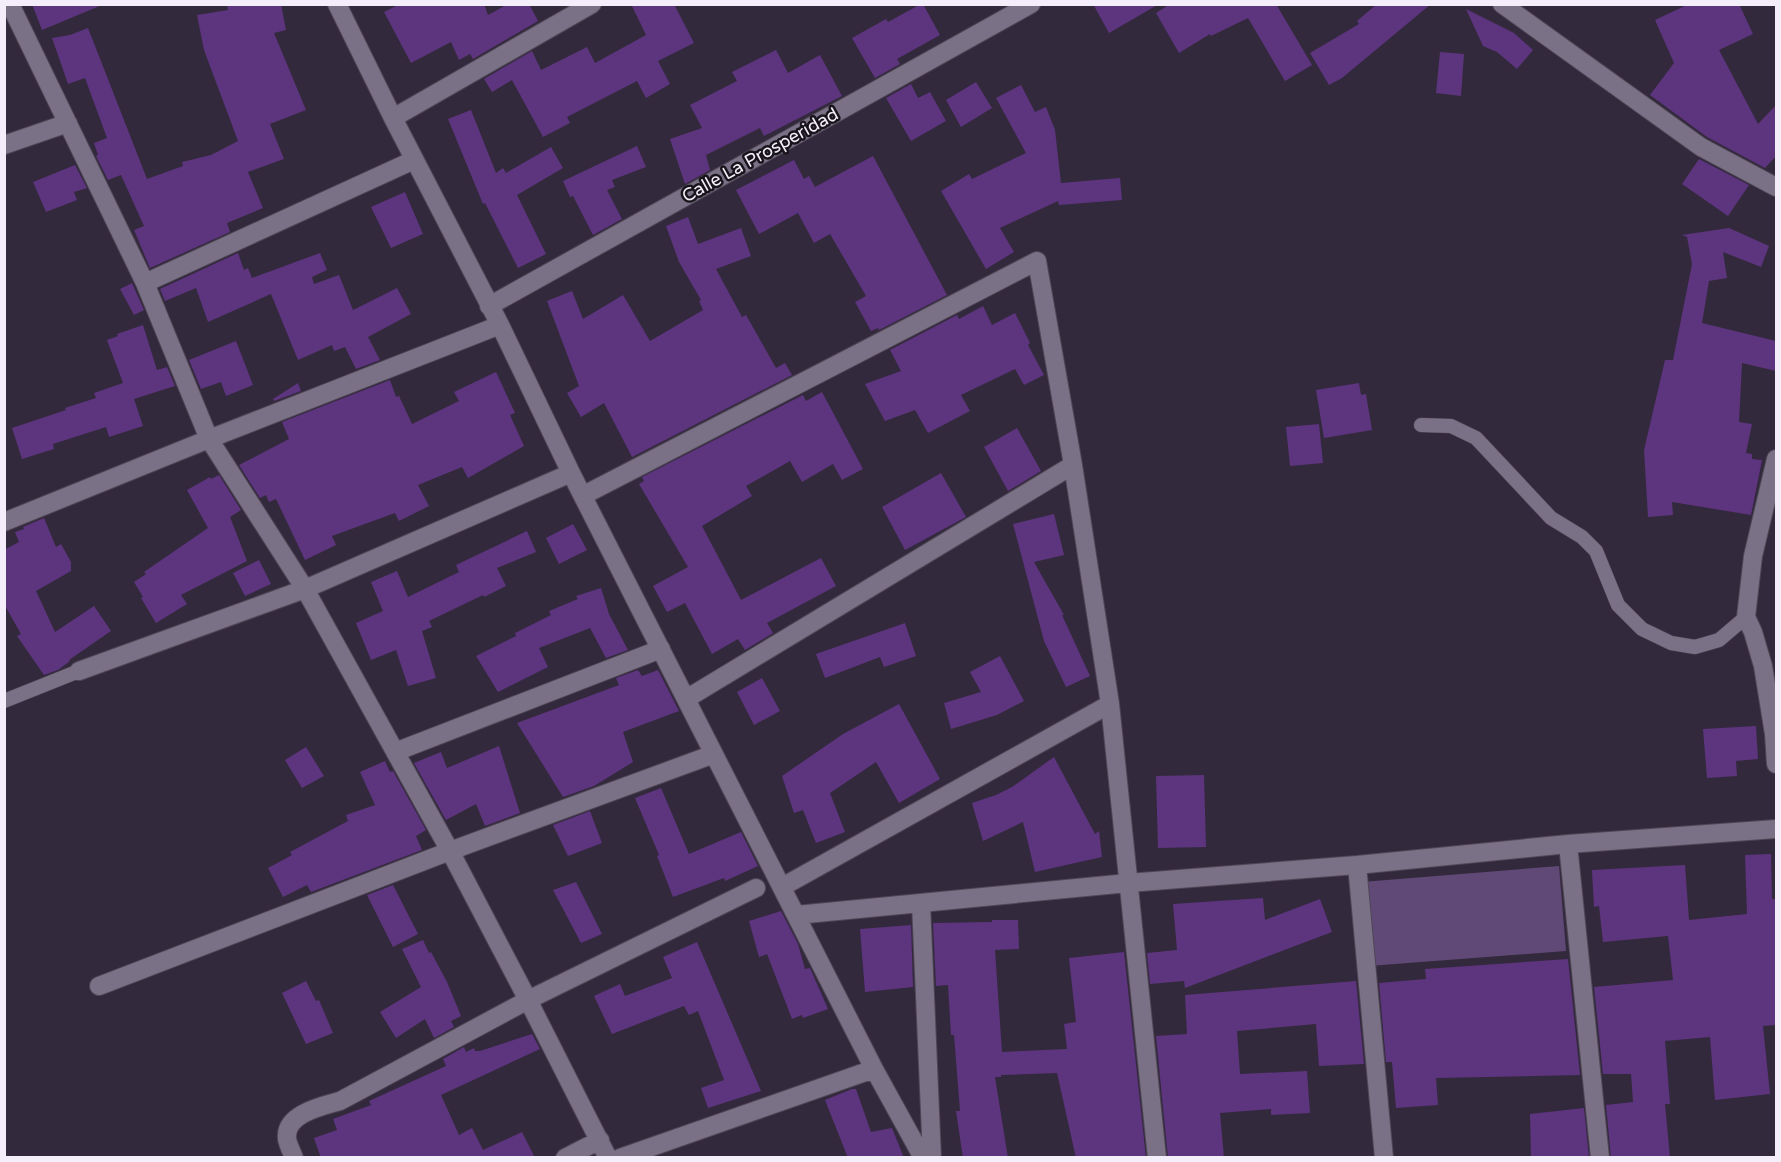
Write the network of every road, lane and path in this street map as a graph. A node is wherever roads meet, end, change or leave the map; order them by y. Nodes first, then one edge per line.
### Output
1 (10, 4) edge
2 (337, 4) edge
3 (592, 4) edge
4 (1031, 4) edge
5 (1502, 4) edge
6 (393, 118) junction
7 (68, 123) junction
8 (4, 145) edge
9 (414, 160) junction
10 (1776, 187) edge
11 (145, 283) junction
12 (489, 306) junction
13 (500, 325) junction
14 (1421, 425) dead end
15 (209, 439) junction
16 (1776, 459) edge
17 (1073, 465) junction
18 (571, 472) junction
19 (584, 495) junction
20 (4, 522) edge
21 (305, 589) junction
22 (1746, 616) junction
23 (661, 649) junction
24 (79, 671) joint
25 (686, 699) junction
26 (4, 701) edge
27 (1110, 704) junction
28 (395, 752) junction
29 (714, 754) junction
30 (1776, 765) edge
31 (1776, 829) edge
32 (1568, 844) junction
33 (450, 851) junction
34 (1357, 865) junction
35 (1128, 883) junction
36 (782, 887) junction
37 (756, 888) dead end
38 (921, 903) junction
39 (796, 915) junction
40 (99, 987) dead end
41 (528, 1000) junction
42 (874, 1069) junction
43 (600, 1140) junction
44 (294, 1158) edge
45 (565, 1158) edge
46 (608, 1158) edge
47 (620, 1158) edge
48 (923, 1158) edge
49 (932, 1158) edge
50 (1157, 1158) edge
51 (1384, 1158) edge
52 (1600, 1158) edge

1 - 7 street
2 - 6 street
3 - 6 street
4 - 12 street, Calle La Prosperidad
5 - 10 street
6 - 9 street
7 - 8 street
7 - 11 street
9 - 11 street
9 - 12 street
11 - 15 street
12 - 13 street
13 - 15 street
13 - 18 street
14 - 22 lane
15 - 20 street
15 - 21 street
16 - 22 street
17 - 19 street
17 - 25 street
17 - 27 street
18 - 19 street
18 - 21 street
19 - 23 street
21 - 24 street
21 - 28 street
22 - 30 street
23 - 25 street
23 - 28 street
24 - 26 lane
25 - 29 street
27 - 35 street
27 - 36 street
28 - 33 street
29 - 33 street
29 - 36 street
31 - 32 street
32 - 34 street
32 - 52 street
33 - 40 street
33 - 41 street
34 - 35 street
34 - 51 street
35 - 38 street
35 - 50 street
36 - 39 street
37 - 41 street
38 - 39 street
38 - 49 street
39 - 42 street
41 - 43 street
41 - 44 street
42 - 47 street
42 - 48 street
43 - 45 street
43 - 46 street

